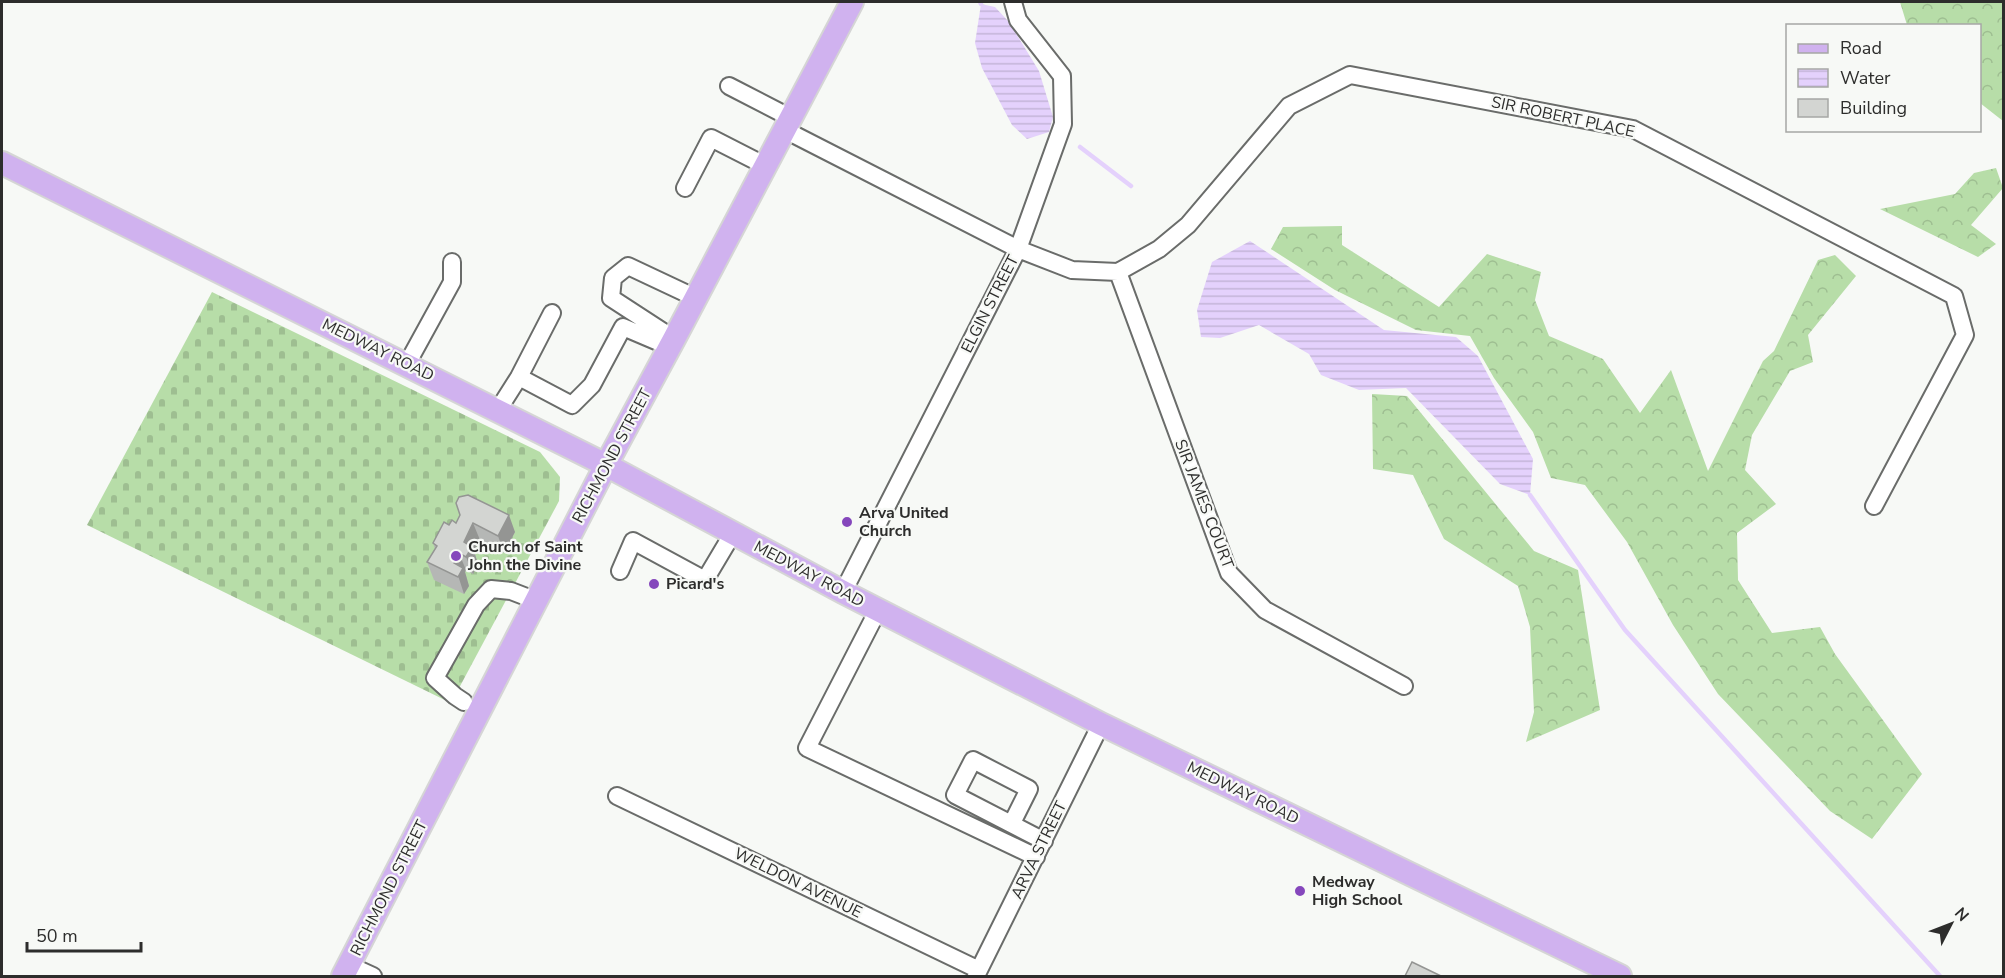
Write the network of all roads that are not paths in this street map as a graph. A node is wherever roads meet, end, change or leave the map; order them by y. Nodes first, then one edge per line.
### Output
1 (852, 2) edge
2 (1013, 2) edge
3 (729, 86) dead end
4 (788, 124) junction
5 (2, 163) edge
6 (766, 166) junction
7 (685, 188) dead end
8 (1018, 249) junction
9 (452, 262) dead end
10 (1118, 272) junction
11 (696, 298) junction
12 (552, 313) dead end
13 (672, 343) junction
14 (407, 364) junction
15 (519, 377) junction
16 (498, 410) junction
17 (606, 465) junction
18 (1874, 506) dead end
19 (733, 533) junction
20 (620, 571) dead end
21 (843, 592) junction
22 (537, 601) junction
23 (878, 610) junction
24 (1404, 686) dead end
25 (464, 702) dead end
26 (1101, 724) junction
27 (617, 796) dead end
28 (1012, 823) dead end
29 (1044, 841) junction
30 (1036, 857) junction
31 (346, 971) edge
32 (978, 974) edge
33 (373, 976) edge
34 (1620, 976) edge

1 - 4 main road, RICHMOND STREET
2 - 8 street
3 - 4 street, ELGIN STREET
4 - 6 main road, RICHMOND STREET
4 - 8 street, ELGIN STREET
5 - 14 main road, MEDWAY ROAD
6 - 7 street
6 - 11 main road, RICHMOND STREET
8 - 10 street
8 - 21 street, ELGIN STREET
9 - 14 street
10 - 18 street, SIR ROBERT PLACE
10 - 24 street, SIR JAMES COURT
11 - 13 main road, RICHMOND STREET
11 - 13 street
12 - 15 street
13 - 15 street
13 - 17 main road, RICHMOND STREET
14 - 16 main road, MEDWAY ROAD
15 - 16 street
16 - 17 main road, MEDWAY ROAD
17 - 19 main road, MEDWAY ROAD
17 - 22 main road, RICHMOND STREET
19 - 20 street
19 - 21 main road, MEDWAY ROAD
21 - 23 main road, MEDWAY ROAD
22 - 25 street
22 - 31 main road, RICHMOND STREET
23 - 26 main road, MEDWAY ROAD
23 - 30 street
26 - 29 street, ARVA STREET
26 - 34 main road, MEDWAY ROAD
27 - 32 street, WELDON AVENUE
28 - 29 street
29 - 30 street, ARVA STREET
30 - 32 street, ARVA STREET
31 - 33 street

